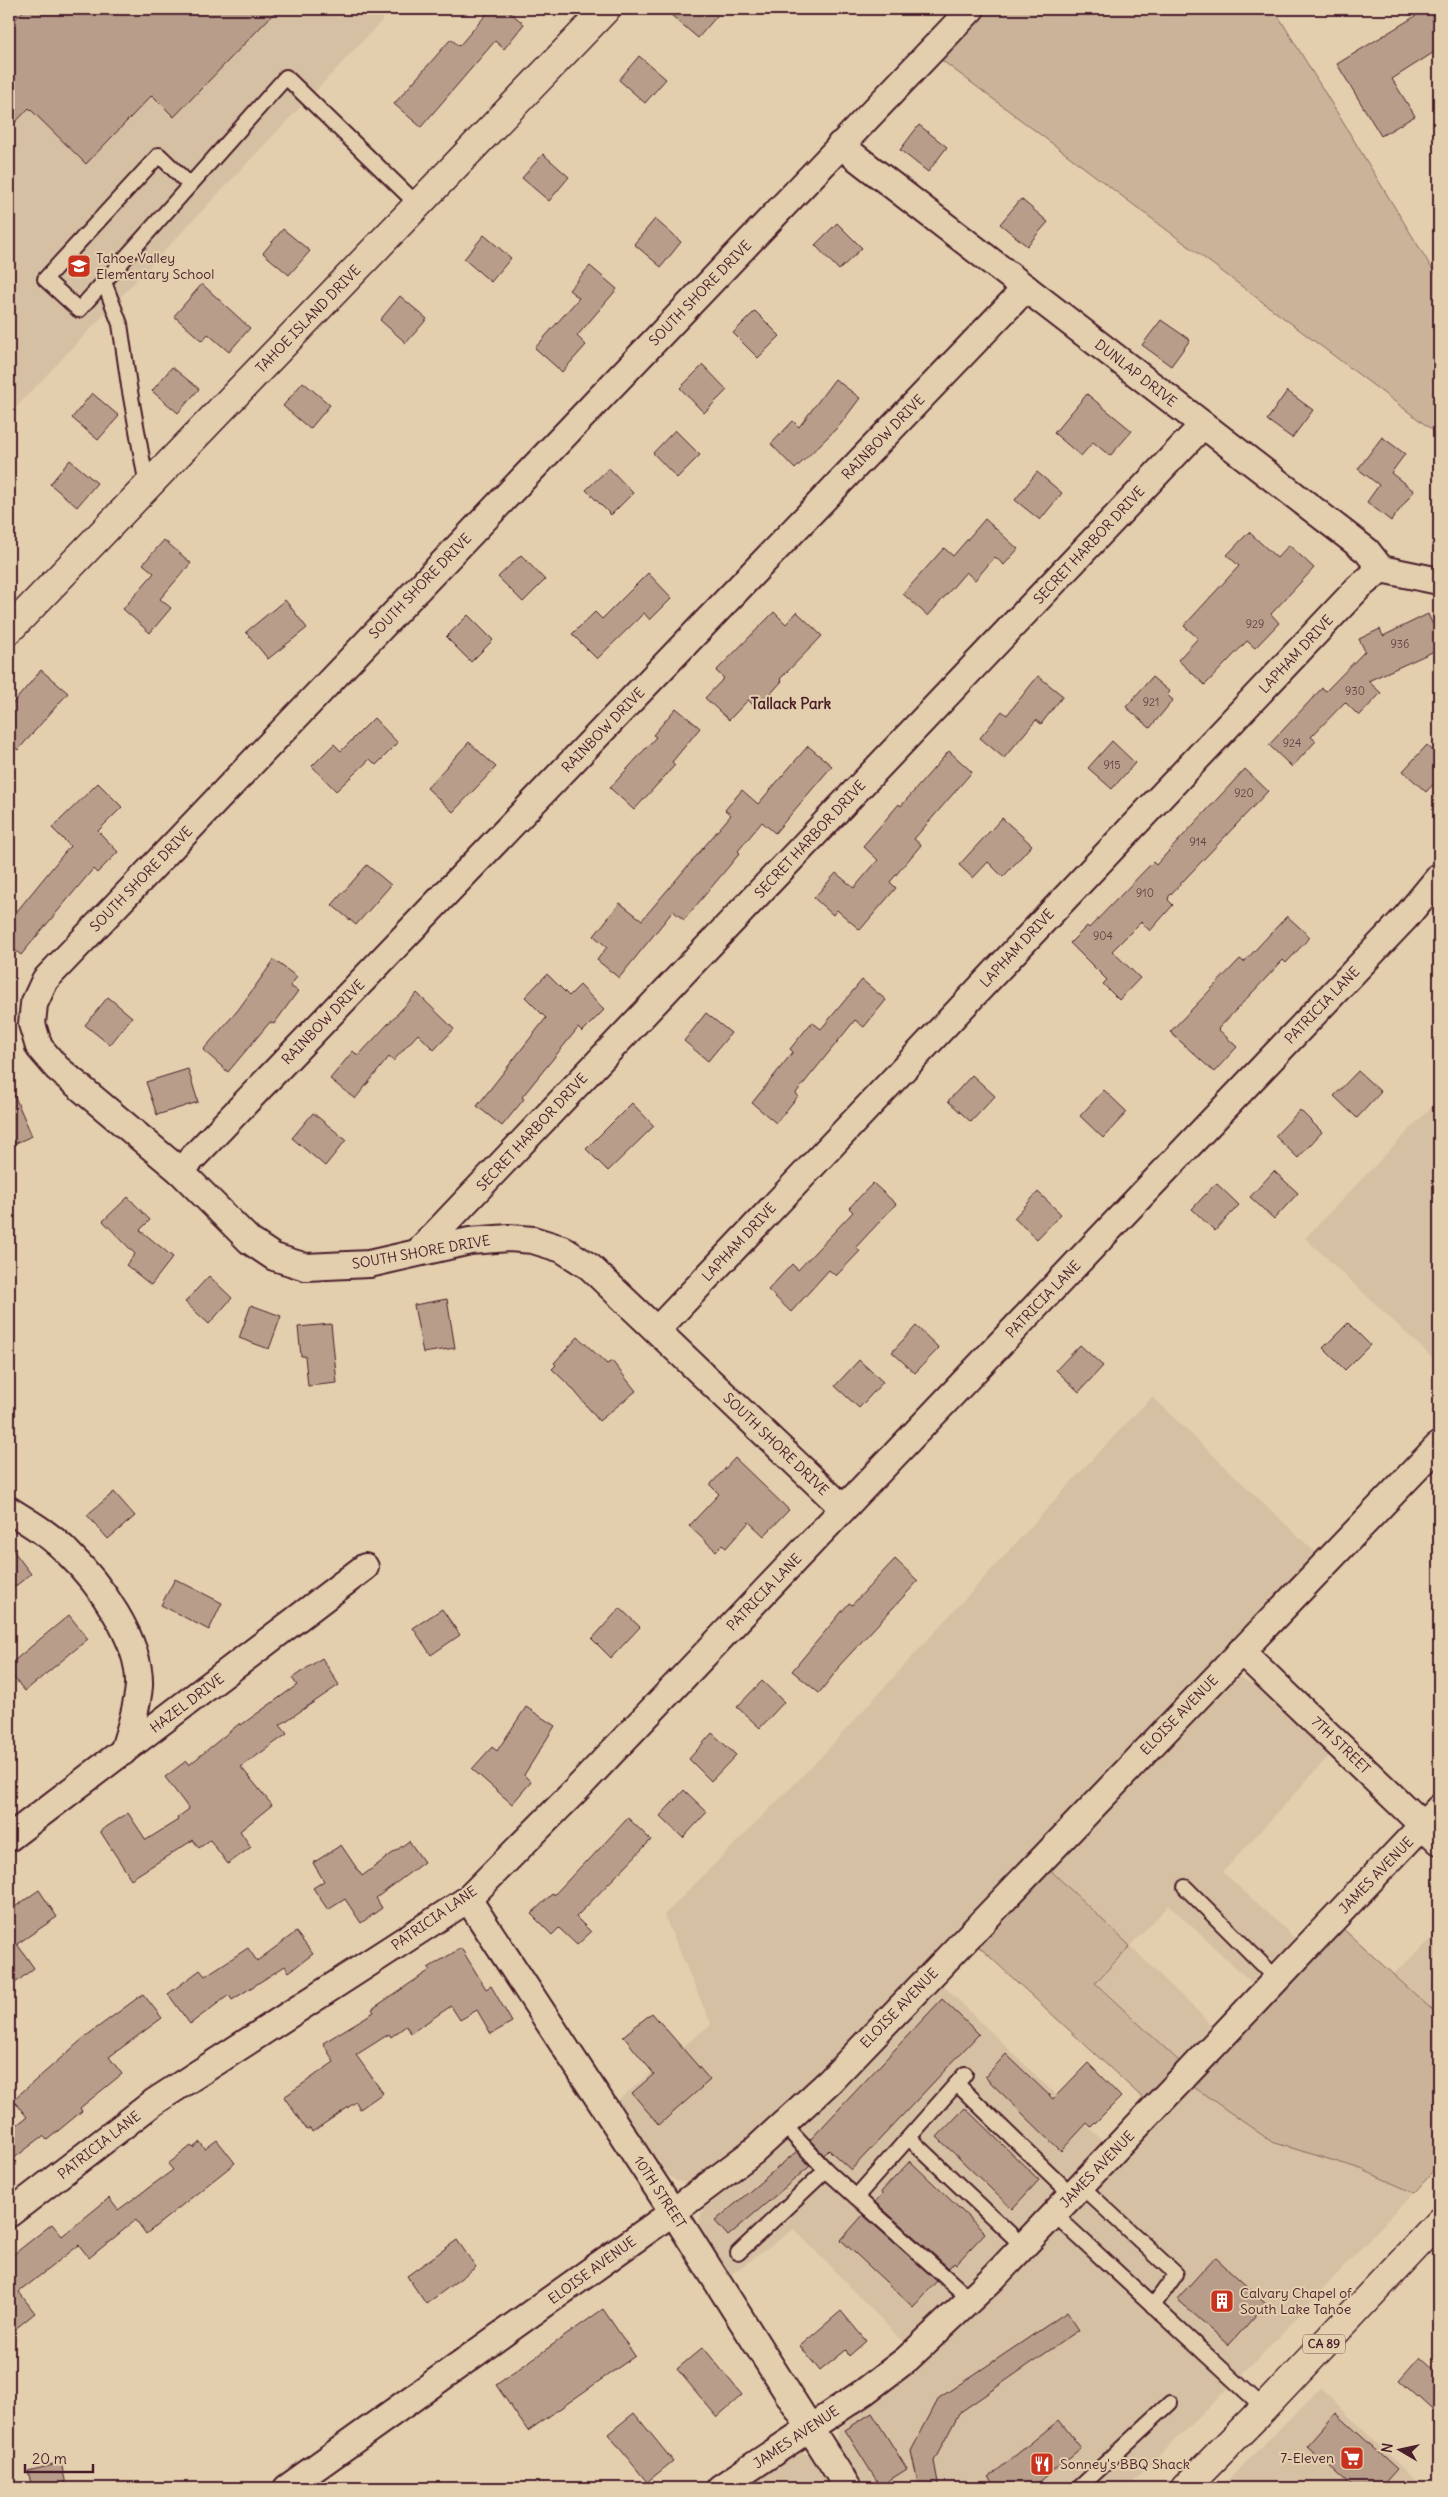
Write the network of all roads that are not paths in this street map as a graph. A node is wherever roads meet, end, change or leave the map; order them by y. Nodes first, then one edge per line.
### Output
1 (606, 9) edge
2 (971, 9) edge
3 (840, 145) junction
4 (190, 185) junction
5 (418, 205) junction
6 (104, 282) junction
7 (1026, 288) junction
8 (1202, 425) junction
9 (147, 486) junction
10 (1381, 570) junction
11 (1439, 581) edge
12 (9, 630) edge
13 (1439, 877) edge
14 (180, 1171) junction
15 (418, 1252) junction
16 (657, 1330) junction
17 (1439, 1445) edge
18 (843, 1508) junction
19 (9, 1510) edge
20 (365, 1567) dead end
21 (1242, 1651) junction
22 (123, 1752) junction
23 (1434, 1825) edge
24 (9, 1838) edge
25 (1185, 1887) dead end
26 (468, 1899) junction
27 (1277, 1980) junction
28 (783, 2124) junction
29 (909, 2138) junction
30 (826, 2170) junction
31 (1076, 2190) junction
32 (856, 2197) junction
33 (673, 2212) junction
34 (9, 2214) edge
35 (1054, 2214) junction
36 (1439, 2222) edge
37 (1023, 2246) junction
38 (738, 2253) dead end
39 (971, 2300) junction
40 (1153, 2306) junction
41 (1170, 2403) dead end
42 (1264, 2408) junction
43 (809, 2427) junction
44 (287, 2488) edge
45 (720, 2488) edge
46 (848, 2488) edge
47 (1080, 2488) edge
48 (1185, 2488) edge

1 - 5 street, TAHOE ISLAND DRIVE
2 - 3 street, SOUTH SHORE DRIVE
3 - 7 street, DUNLAP DRIVE
3 - 14 street, SOUTH SHORE DRIVE
4 - 5 lane
4 - 6 lane
4 - 6 lane
5 - 9 street, TAHOE ISLAND DRIVE
6 - 9 lane
7 - 8 street, DUNLAP DRIVE
7 - 14 street, RAINBOW DRIVE
8 - 10 street, DUNLAP DRIVE
8 - 15 street, SECRET HARBOR DRIVE
9 - 12 street, TAHOE ISLAND DRIVE
10 - 11 street
10 - 16 street, LAPHAM DRIVE
13 - 18 street, PATRICIA LANE
14 - 15 street, SOUTH SHORE DRIVE
15 - 16 street, SOUTH SHORE DRIVE
16 - 18 street, SOUTH SHORE DRIVE
17 - 21 street, ELOISE AVENUE
18 - 26 street, PATRICIA LANE
19 - 22 street
20 - 22 street, HAZEL DRIVE
21 - 23 street, 7TH STREET
21 - 28 street, ELOISE AVENUE
22 - 24 street, HAZEL DRIVE
23 - 27 street, JAMES AVENUE
25 - 27 lane
26 - 33 street, 10TH STREET
26 - 34 street, PATRICIA LANE
27 - 31 street, JAMES AVENUE
28 - 30 lane
28 - 33 street, ELOISE AVENUE
29 - 31 lane
29 - 32 lane
29 - 37 lane
30 - 32 lane
30 - 38 lane
31 - 35 street, JAMES AVENUE
31 - 40 lane
32 - 39 lane
33 - 43 street, 10TH STREET
33 - 44 street, ELOISE AVENUE
35 - 37 street, JAMES AVENUE
35 - 40 lane
36 - 42 street, CA 89
37 - 39 street, JAMES AVENUE
39 - 43 street, JAMES AVENUE
40 - 42 lane
41 - 47 lane
42 - 48 street, CA 89
43 - 45 street, JAMES AVENUE
43 - 46 street, 10TH STREET

